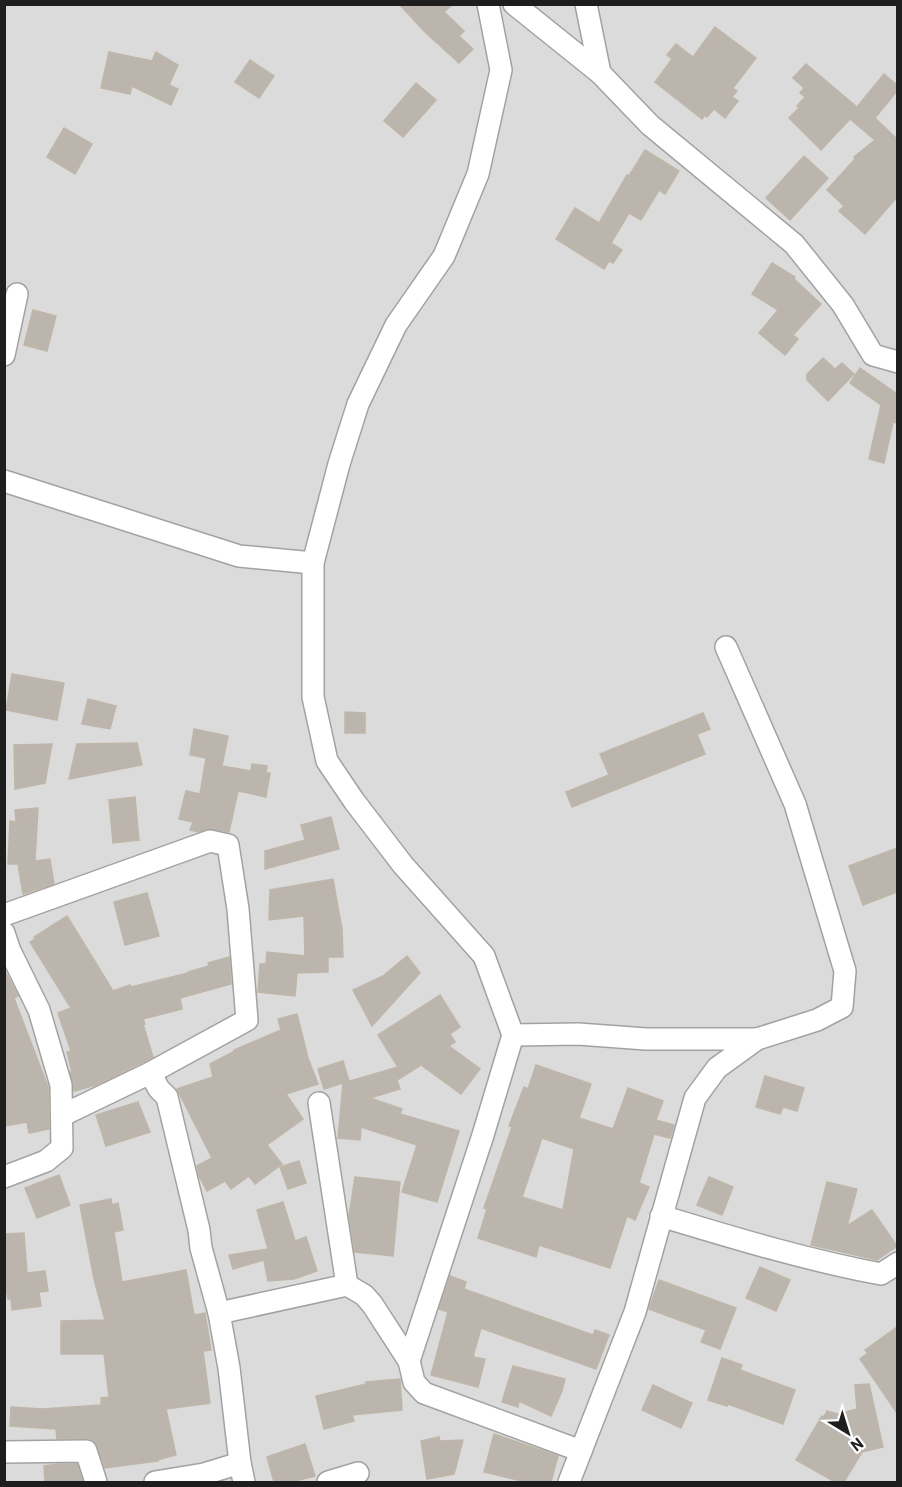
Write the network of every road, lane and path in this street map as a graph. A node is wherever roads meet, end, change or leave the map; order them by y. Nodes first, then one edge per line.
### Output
1 (488, 4) edge
2 (514, 4) edge
3 (586, 4) edge
4 (600, 73) junction
5 (17, 294) dead end
6 (4, 355) edge
7 (897, 362) edge
8 (4, 481) edge
9 (313, 563) junction
10 (726, 647) dead end
11 (4, 915) edge
12 (4, 933) edge
13 (513, 1035) junction
14 (757, 1040) junction
15 (150, 1073) junction
16 (319, 1103) dead end
17 (63, 1115) junction
18 (4, 1177) edge
19 (662, 1216) junction
20 (897, 1263) edge
21 (347, 1286) junction
22 (219, 1313) junction
23 (409, 1362) junction
24 (581, 1451) junction
25 (4, 1452) edge
26 (242, 1472) edge
27 (358, 1473) dead end
28 (96, 1482) edge
29 (155, 1482) edge
30 (328, 1482) edge
31 (569, 1482) edge

1 - 9 street
2 - 4 street
3 - 4 street
4 - 7 street
5 - 6 street
8 - 9 street
9 - 13 street
10 - 14 street
11 - 15 street
12 - 17 street
13 - 14 street
13 - 23 street
14 - 19 street
15 - 17 street
15 - 22 street
16 - 21 street
17 - 18 street
19 - 20 street
19 - 24 street
21 - 22 street
21 - 23 street
22 - 26 street
23 - 24 street
24 - 31 street
25 - 28 street
26 - 29 street
27 - 30 street

